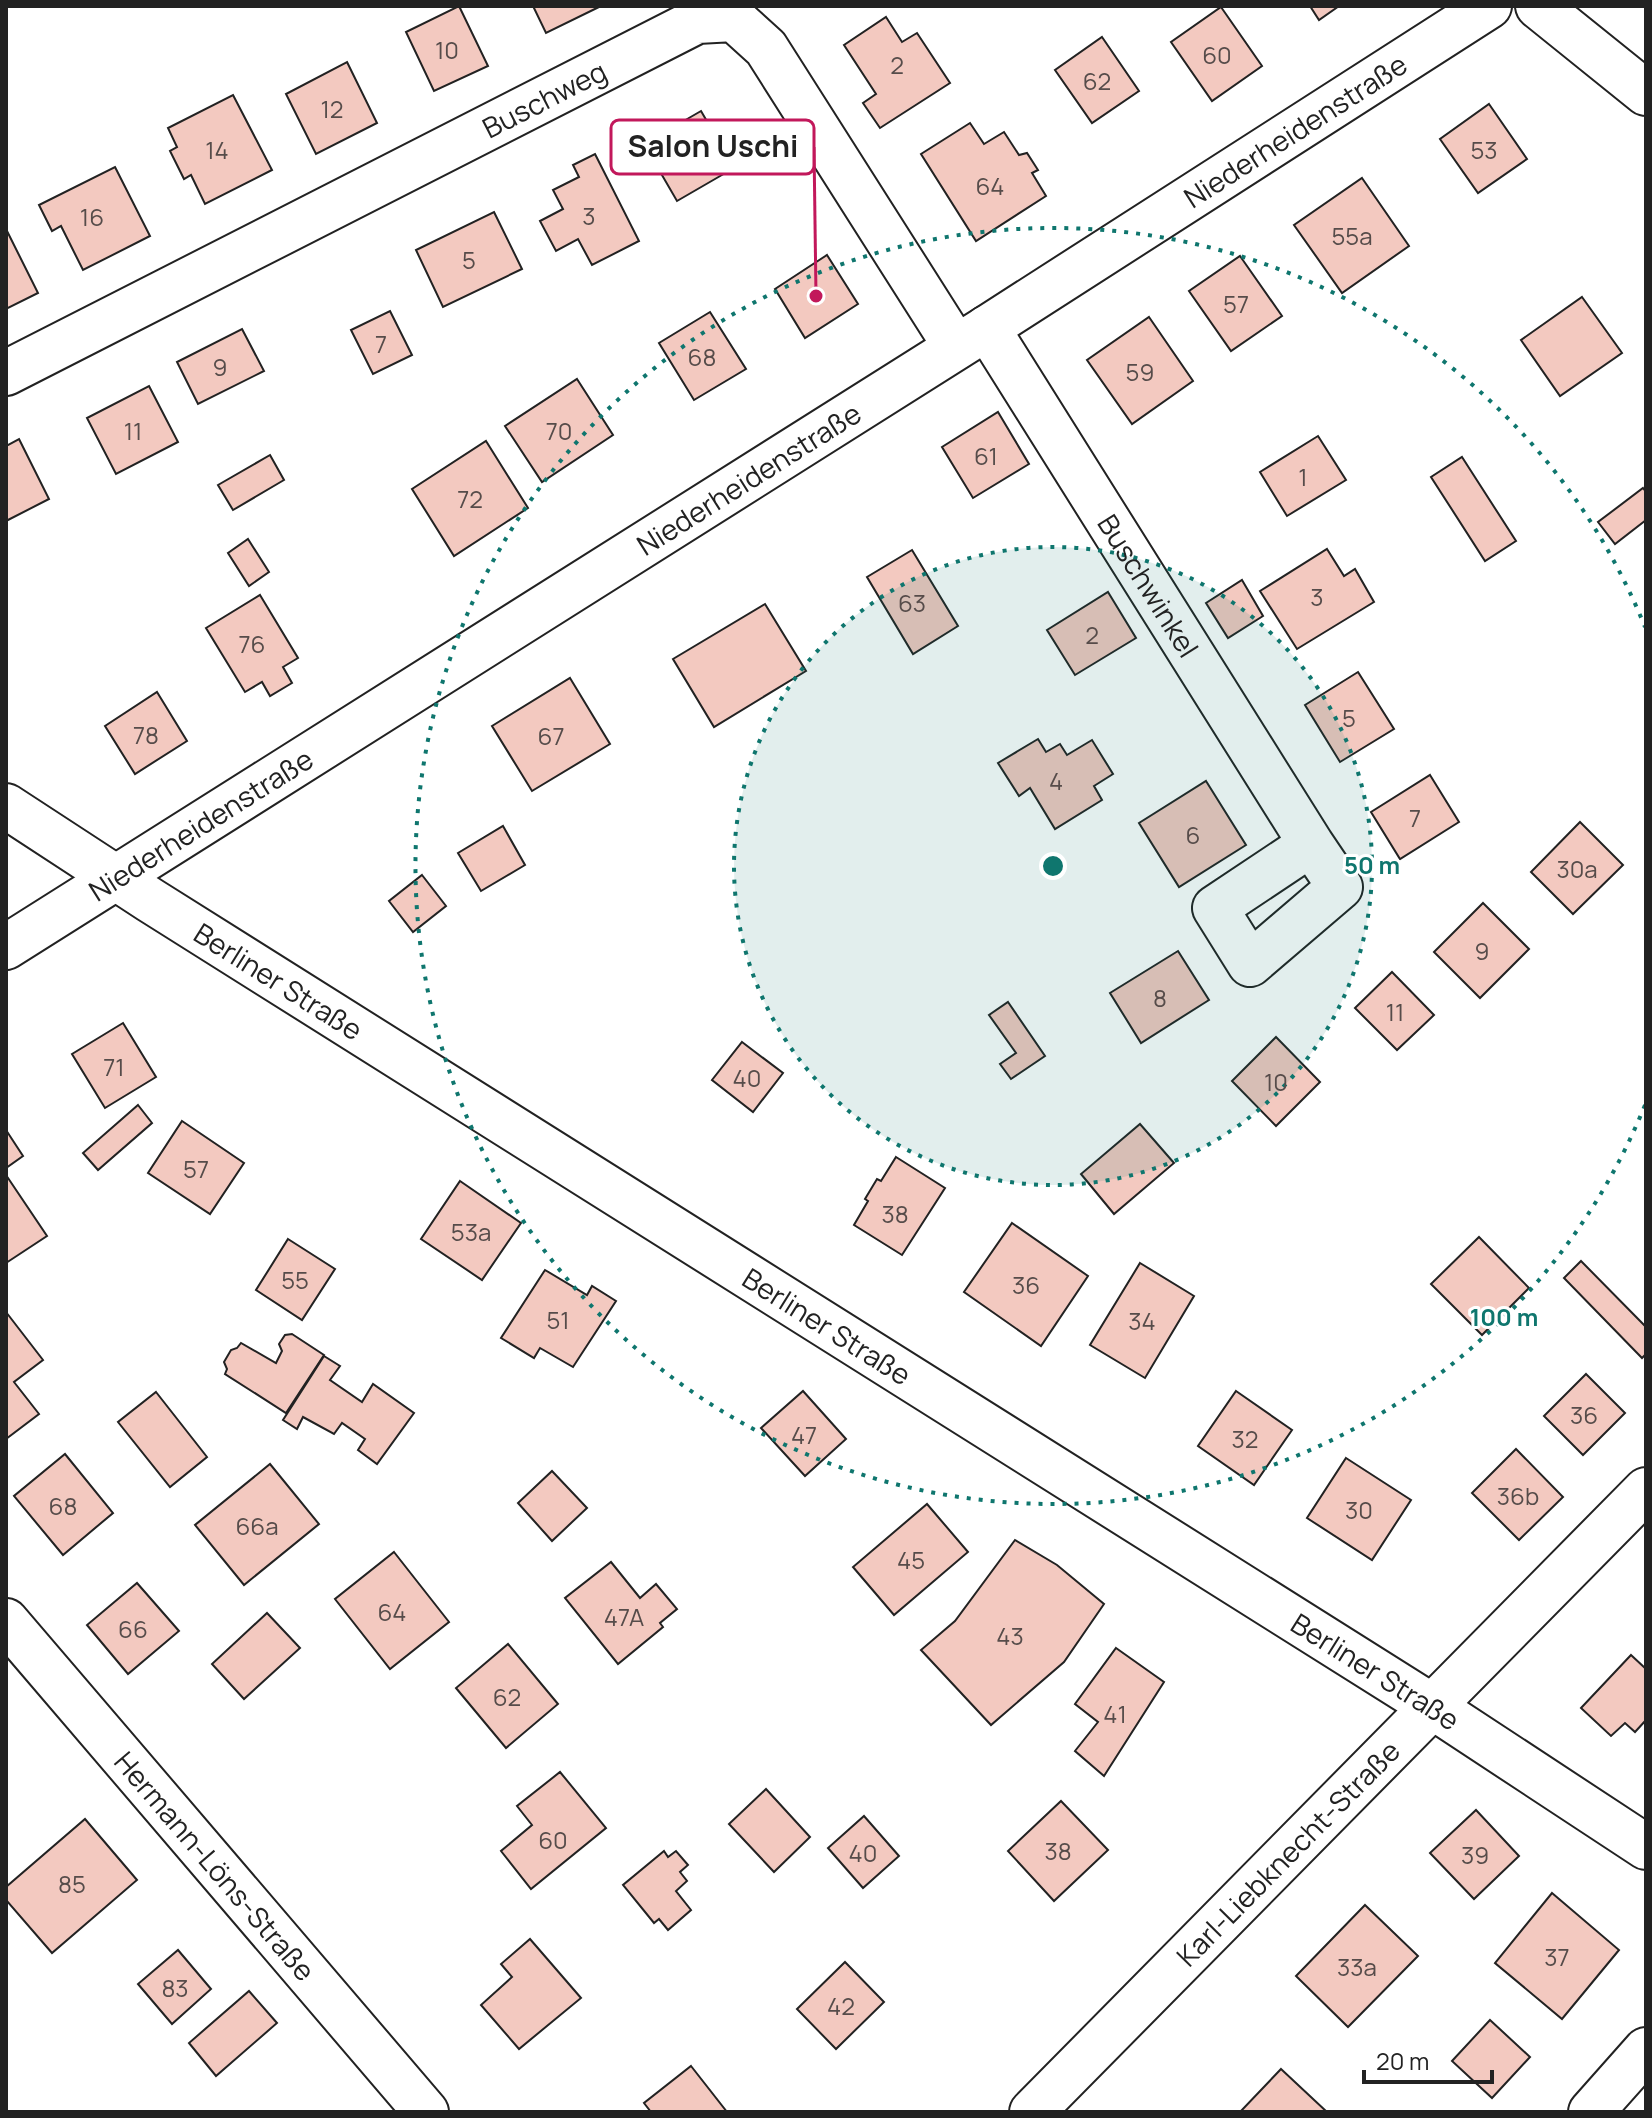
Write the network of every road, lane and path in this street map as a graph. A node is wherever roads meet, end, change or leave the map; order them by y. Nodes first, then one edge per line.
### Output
1 (1489, 6) edge
2 (1538, 6) edge
3 (1646, 93) edge
4 (972, 337) junction
5 (6, 373) edge
6 (6, 806) edge
7 (1311, 844) dead end
8 (115, 877) junction
9 (6, 947) edge
10 (1646, 1490) edge
11 (6, 1621) edge
12 (1433, 1707) junction
13 (1646, 1847) edge
14 (1646, 2050) edge
15 (426, 2112) edge
16 (1032, 2112) edge
17 (1591, 2112) edge

1 - 4 street, Niederheidenstraße
2 - 3 street
4 - 5 street, Buschweg
4 - 7 street, Buschwinkel
4 - 8 street, Niederheidenstraße
6 - 8 street, Berliner Straße
8 - 9 street, Niederheidenstraße
8 - 12 street, Berliner Straße
10 - 12 street, Karl-Liebknecht-Straße
11 - 15 street, Hermann-Löns-Straße
12 - 13 street, Berliner Straße
12 - 16 street, Karl-Liebknecht-Straße
14 - 17 street

